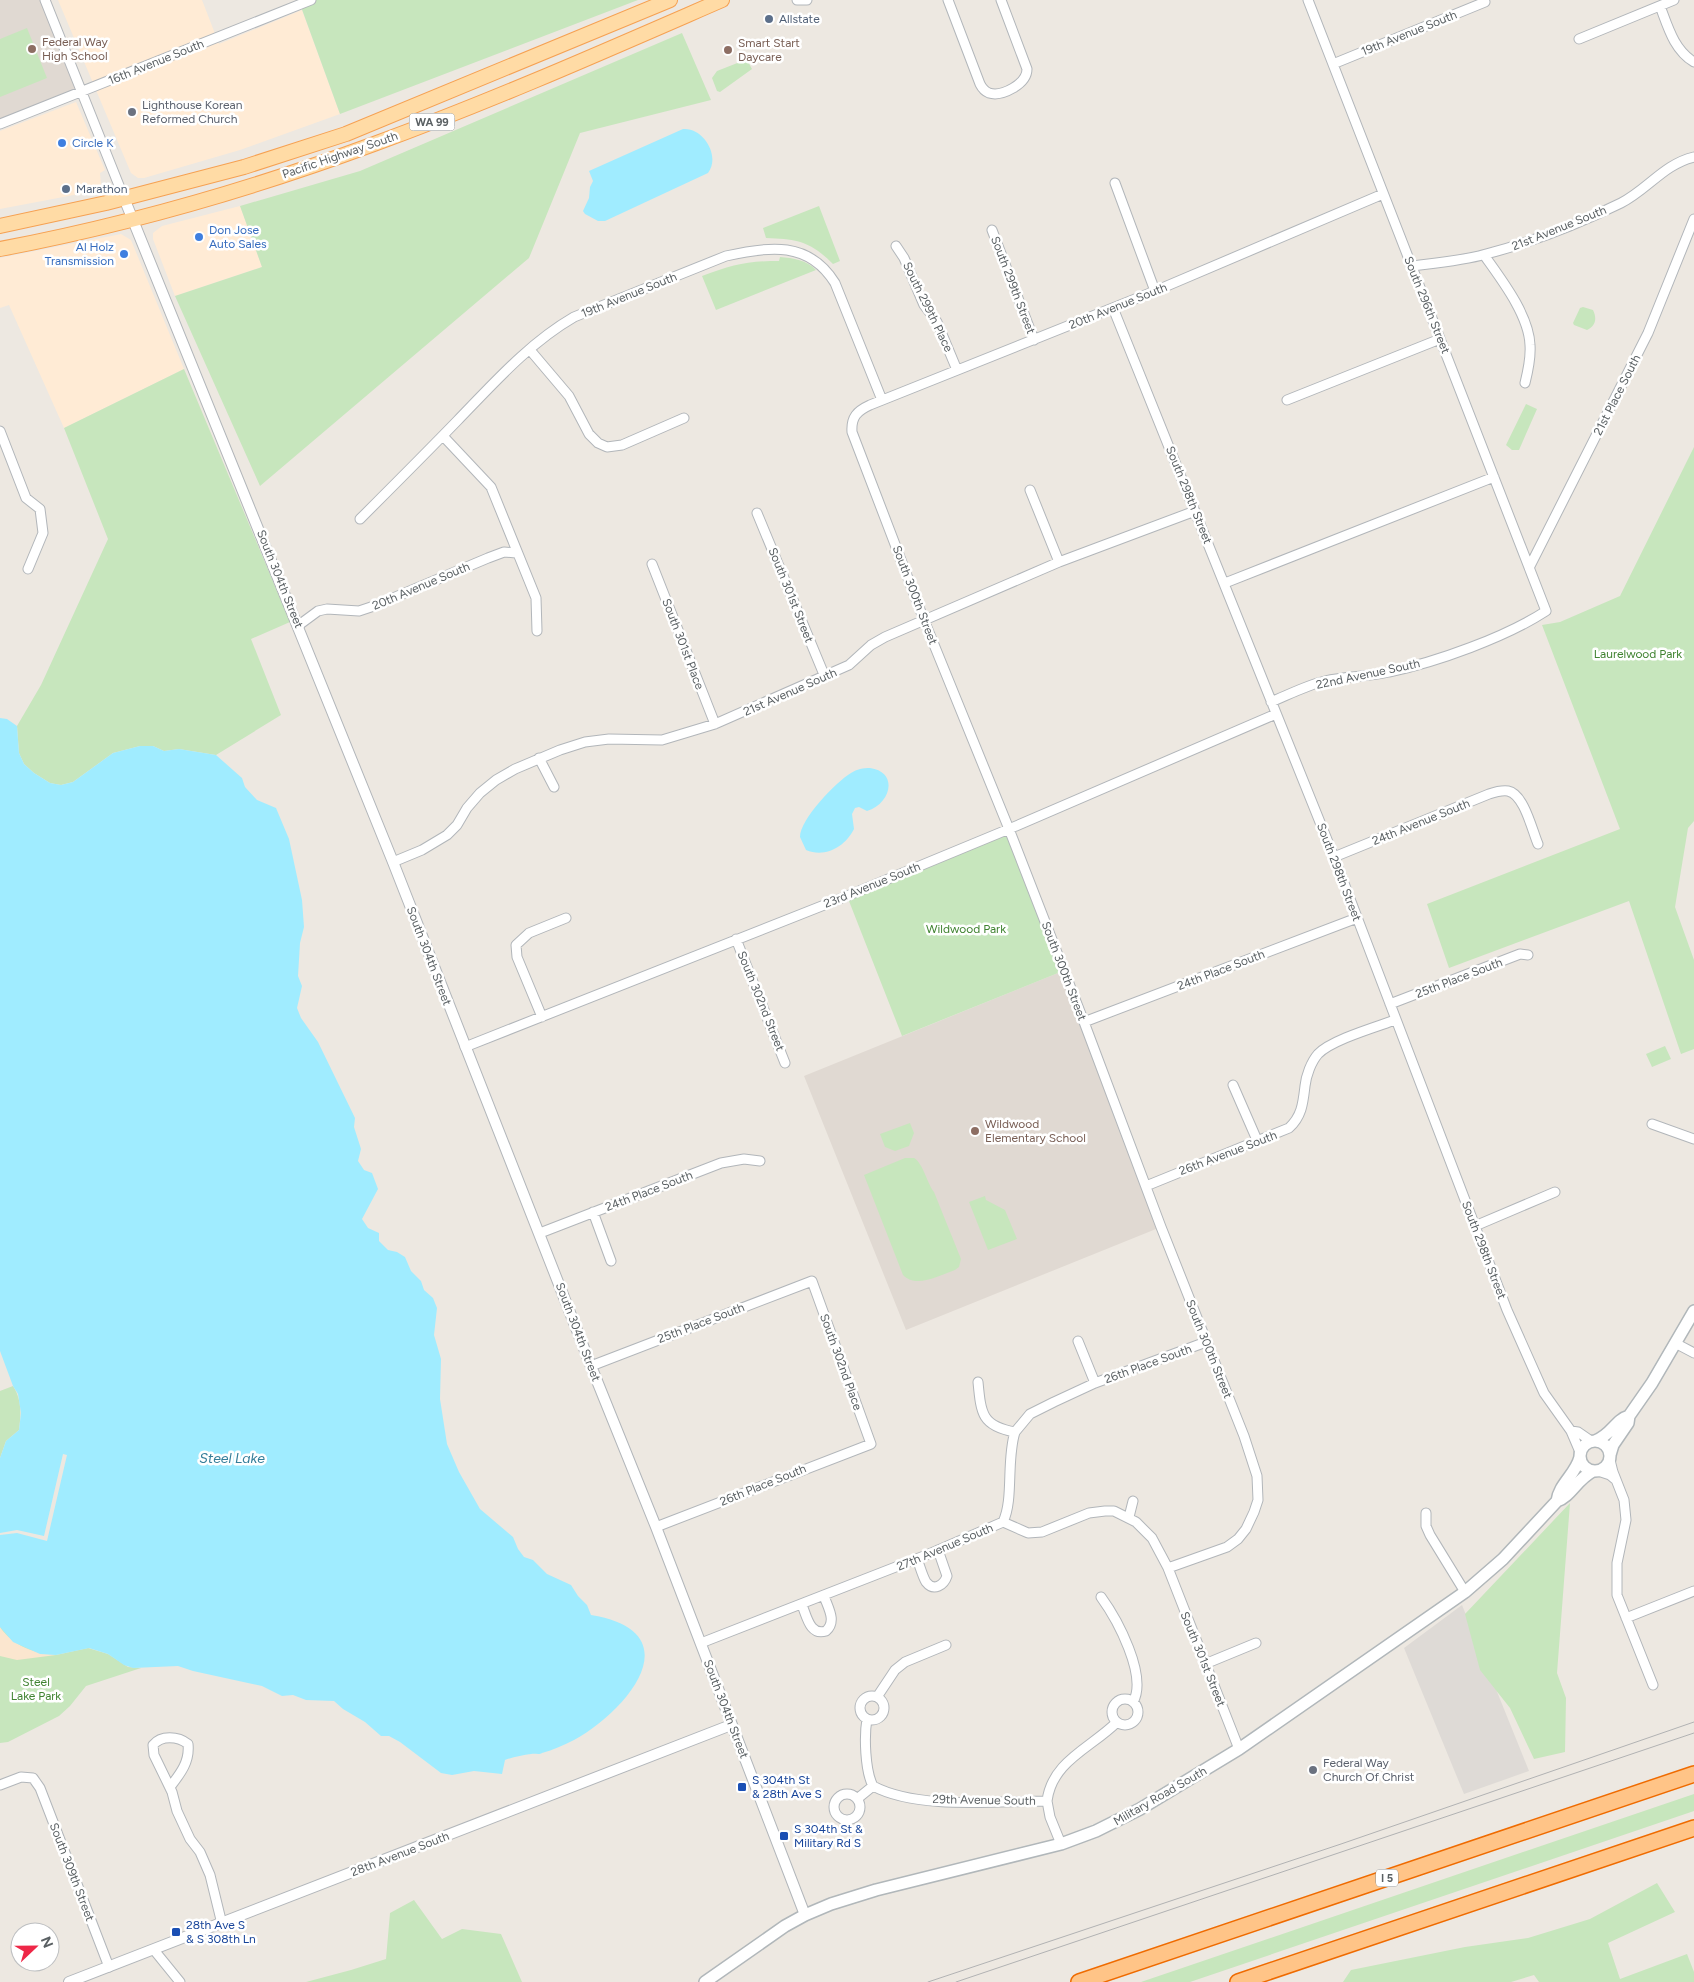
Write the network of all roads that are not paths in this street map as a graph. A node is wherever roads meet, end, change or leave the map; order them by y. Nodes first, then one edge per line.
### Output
1 (45, 0) edge
2 (282, 0) edge
3 (311, 0) edge
4 (670, 0) edge
5 (722, 0) edge
6 (797, 0) edge
7 (807, 0) edge
8 (948, 0) edge
9 (1001, 0) edge
10 (1308, 0) edge
11 (1674, 0) edge
12 (1485, 2) dead end
13 (1660, 6) junction
14 (286, 10) junction
15 (1579, 39) dead end
16 (1694, 62) edge
17 (1333, 64) junction
18 (82, 92) junction
19 (0, 124) edge
20 (1694, 157) edge
21 (1115, 183) dead end
22 (1383, 194) junction
23 (124, 198) junction
24 (133, 219) junction
25 (1694, 219) edge
26 (0, 226) edge
27 (992, 230) dead end
28 (896, 246) dead end
29 (0, 249) edge
30 (1484, 255) junction
31 (1411, 266) junction
32 (1155, 291) junction
33 (1113, 308) junction
34 (1440, 339) junction
35 (1034, 340) junction
36 (530, 350) junction
37 (957, 370) junction
38 (1525, 384) dead end
39 (882, 400) junction
40 (1287, 400) dead end
41 (854, 416) joint
42 (684, 418) dead end
43 (0, 431) edge
44 (443, 436) junction
45 (1494, 477) junction
46 (1030, 490) dead end
47 (1195, 511) junction
48 (757, 513) dead end
49 (360, 519) dead end
50 (516, 553) junction
51 (1060, 562) junction
52 (652, 564) dead end
53 (1530, 566) junction
54 (28, 569) dead end
55 (1225, 583) junction
56 (1546, 611) joint
57 (924, 620) junction
58 (299, 625) junction
59 (537, 631) dead end
60 (825, 677) junction
61 (1271, 702) junction
62 (1276, 714) junction
63 (715, 724) junction
64 (539, 758) junction
65 (554, 787) dead end
66 (1009, 829) junction
67 (1538, 844) dead end
68 (1334, 857) junction
69 (393, 862) junction
70 (566, 918) dead end
71 (1357, 918) junction
72 (736, 939) junction
73 (1528, 955) dead end
74 (1390, 1004) junction
75 (542, 1017) junction
76 (1396, 1020) junction
77 (1084, 1022) junction
78 (465, 1047) junction
79 (786, 1063) dead end
80 (1233, 1085) dead end
81 (1652, 1124) dead end
82 (1694, 1139) edge
83 (1257, 1140) junction
84 (760, 1161) dead end
85 (1146, 1186) junction
86 (1555, 1192) dead end
87 (594, 1212) junction
88 (1475, 1226) junction
89 (540, 1233) junction
90 (611, 1261) dead end
91 (812, 1281) joint
92 (1694, 1311) edge
93 (1078, 1341) dead end
94 (1206, 1342) junction
95 (1675, 1343) junction
96 (1694, 1353) edge
97 (591, 1366) junction
98 (978, 1382) dead end
99 (1095, 1383) junction
100 (1629, 1416) junction
101 (1571, 1431) junction
102 (1016, 1432) junction
103 (1593, 1441) junction
104 (871, 1444) joint
105 (1580, 1455) junction
106 (1610, 1457) junction
107 (1595, 1471) junction
108 (1616, 1480) junction
109 (1133, 1501) dead end
110 (1557, 1501) junction
111 (1426, 1513) dead end
112 (1129, 1517) junction
113 (1003, 1522) junction
114 (656, 1527) junction
115 (938, 1550) junction
116 (917, 1559) junction
117 (1168, 1568) junction
118 (1694, 1591) edge
119 (1465, 1592) junction
120 (824, 1596) junction
121 (1101, 1597) dead end
122 (802, 1605) junction
123 (1626, 1618) junction
124 (701, 1643) junction
125 (1256, 1644) dead end
126 (946, 1645) dead end
127 (1205, 1664) junction
128 (1654, 1685) dead end
129 (877, 1697) junction
130 (1133, 1702) junction
131 (867, 1719) junction
132 (1117, 1722) junction
133 (732, 1725) junction
134 (1239, 1749) junction
135 (1694, 1774) edge
136 (0, 1785) edge
137 (873, 1786) junction
138 (170, 1787) junction
139 (857, 1799) dead end
140 (1047, 1801) junction
141 (1694, 1828) edge
142 (1061, 1844) junction
143 (805, 1915) junction
144 (222, 1924) junction
145 (154, 1950) junction
146 (109, 1967) junction
147 (69, 1982) edge
148 (180, 1982) edge
149 (705, 1982) edge
150 (1079, 1982) edge
151 (1238, 1982) edge

1 - 18 street, South 304th Street
2 - 14 street
3 - 14 street, 16th Avenue South
4 - 23 main road, Pacific Highway South / WA 99
5 - 24 main road, Pacific Highway South / WA 99
6 - 7 street
8 - 9 street
10 - 17 street, South 296th Street
11 - 13 street
12 - 17 street, 19th Avenue South
13 - 15 street
13 - 16 street
14 - 18 street, 16th Avenue South
17 - 22 street, South 296th Street
18 - 19 street, 16th Avenue South
18 - 23 street, South 304th Street
20 - 30 street, 21st Avenue South
21 - 32 street
22 - 31 street, South 296th Street
22 - 32 street, 20th Avenue South
23 - 24 street, South 304th Street
23 - 26 main road, Pacific Highway South / WA 99
24 - 29 main road, Pacific Highway South / WA 99
24 - 58 street, South 304th Street
25 - 53 street, 21st Place South
27 - 35 street, South 299th Street
28 - 37 street, South 299th Place
30 - 31 street, 21st Avenue South
30 - 38 street
31 - 34 street, South 296th Street
32 - 33 street, 20th Avenue South
33 - 35 street, 20th Avenue South
33 - 47 street, South 298th Street
34 - 40 street
34 - 45 street, South 296th Street
35 - 37 street, 20th Avenue South
36 - 39 street, 19th Avenue South
36 - 42 street
36 - 44 street, 19th Avenue South
37 - 39 street, 20th Avenue South
39 - 41 street, 20th Avenue South
41 - 57 street, South 300th Street
43 - 54 street
44 - 49 street, 19th Avenue South
44 - 50 street
45 - 53 street, South 296th Street
45 - 55 street
46 - 51 street
47 - 51 street, 21st Avenue South
47 - 55 street, South 298th Street
48 - 60 street, South 301st Street
50 - 58 street, 20th Avenue South
50 - 59 street
51 - 57 street, 21st Avenue South
52 - 63 street, South 301st Place
53 - 56 street, South 296th Street
55 - 61 street, South 298th Street
56 - 61 street, 22nd Avenue South
57 - 60 street, 21st Avenue South
57 - 66 street, South 300th Street
58 - 69 street, South 304th Street
60 - 63 street, 21st Avenue South
61 - 62 street, South 298th Street
62 - 66 street, 23rd Avenue South
62 - 68 street, South 298th Street
63 - 64 street, 21st Avenue South
64 - 65 street
64 - 69 street, 21st Avenue South
66 - 72 street, 23rd Avenue South
66 - 77 street, South 300th Street
67 - 68 street, 24th Avenue South
68 - 71 street, South 298th Street
69 - 78 street, South 304th Street
70 - 75 street
71 - 74 street, South 298th Street
71 - 77 street, 24th Place South
72 - 75 street, 23rd Avenue South
72 - 79 street, South 302nd Street
73 - 74 street, 25th Place South
74 - 76 street, South 298th Street
75 - 78 street, 23rd Avenue South
76 - 83 street, 26th Avenue South
76 - 88 street, South 298th Street
77 - 85 street, South 300th Street
78 - 89 street, South 304th Street
80 - 83 street
81 - 82 street
83 - 85 street, 26th Avenue South
84 - 87 street, 24th Place South
85 - 94 street, South 300th Street
86 - 88 street
87 - 89 street, 24th Place South
87 - 90 street
88 - 101 street, South 298th Street
89 - 97 street, South 304th Street
91 - 97 street, 25th Place South
91 - 104 street, South 302nd Place
92 - 95 main road
93 - 99 street
94 - 99 street, 26th Place South
94 - 117 street, South 300th Street
95 - 96 street
95 - 100 main road
97 - 114 street, South 304th Street
98 - 102 street
99 - 102 street, 26th Place South
100 - 103 main road
100 - 106 main road
101 - 103 street, South 298th Street
101 - 105 street, South 298th Street
102 - 113 street
103 - 105 main road
103 - 106 main road
104 - 114 street, 26th Place South
105 - 107 main road
105 - 110 main road, Military Road South
106 - 107 main road
106 - 108 street
107 - 108 street
107 - 110 main road, Military Road South
108 - 123 street
109 - 112 street
110 - 119 main road, Military Road South
111 - 119 street
112 - 113 street, 27th Avenue South
112 - 117 street, 27th Avenue South
113 - 115 street, 27th Avenue South
114 - 124 street, South 304th Street
115 - 116 street, 27th Avenue South
115 - 116 street
116 - 120 street, 27th Avenue South
117 - 127 street, South 301st Street
118 - 123 street
119 - 134 main road, Military Road South
120 - 122 street, 27th Avenue South
120 - 122 street
121 - 130 street
122 - 124 street, 27th Avenue South
123 - 128 street
124 - 133 street, South 304th Street
125 - 127 street
126 - 129 street
127 - 134 street, South 301st Street
129 - 131 street
129 - 131 street
130 - 132 street, 29th Avenue South
130 - 132 street
131 - 137 street
132 - 140 street, 29th Avenue South
133 - 143 street, South 304th Street
133 - 144 street, 28th Avenue South
134 - 142 main road, Military Road South
135 - 150 highway, I 5
136 - 146 street, South 309th Street
137 - 139 street
137 - 140 street, 29th Avenue South
138 - 138 street
138 - 144 street
140 - 142 street
141 - 151 highway
142 - 143 main road, Military Road South
143 - 149 main road, Military Road South
144 - 145 street, 28th Avenue South
145 - 146 street, 28th Avenue South
145 - 148 street
146 - 147 street, 28th Avenue South

